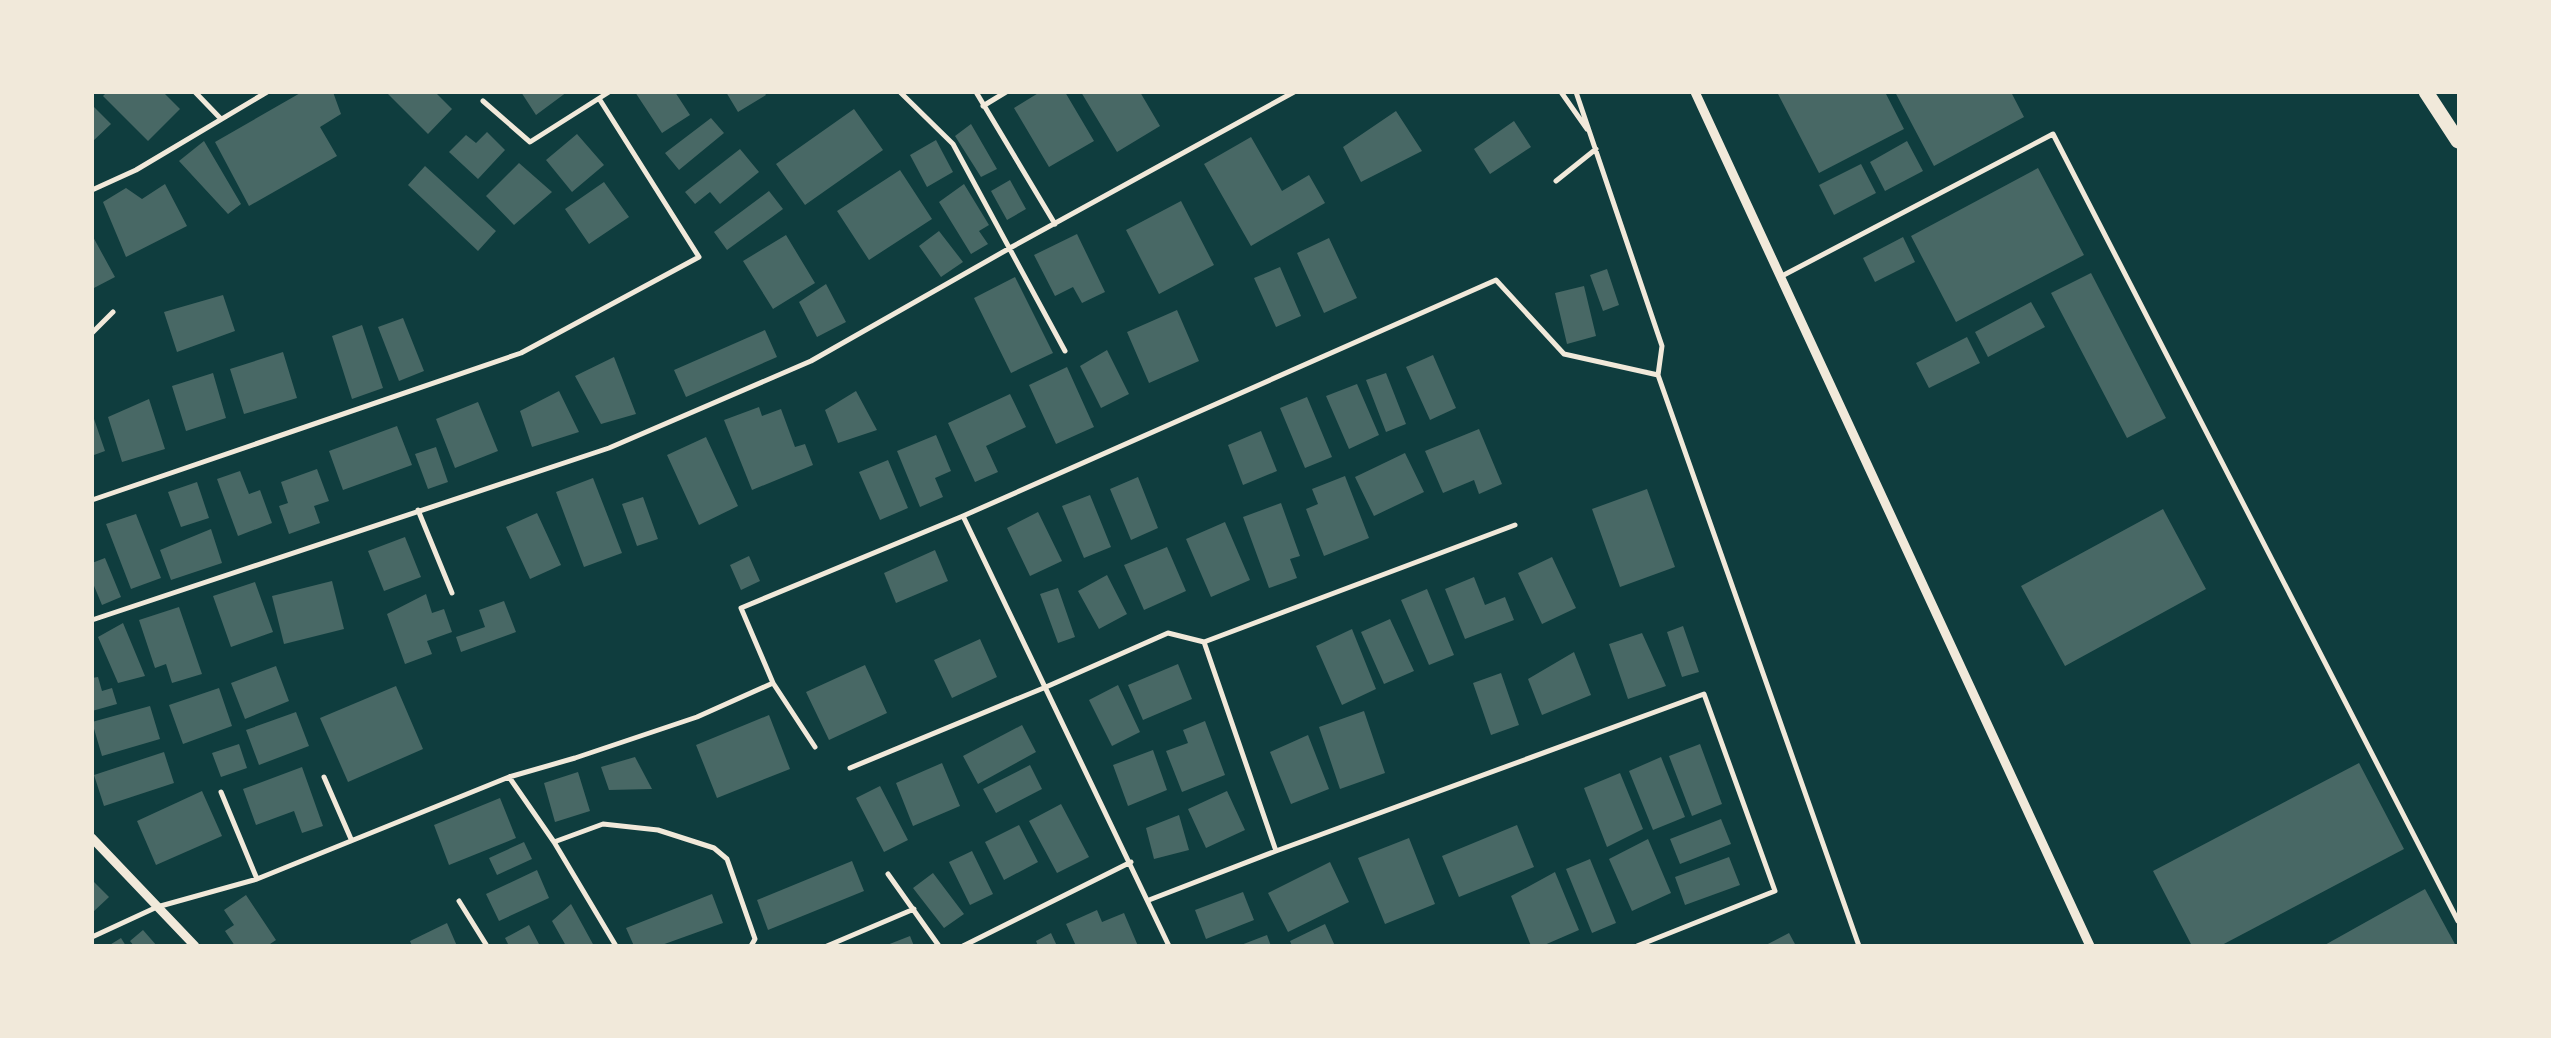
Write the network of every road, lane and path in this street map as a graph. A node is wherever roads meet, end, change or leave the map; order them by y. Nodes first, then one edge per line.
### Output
1 (196, 92) edge
2 (267, 92) edge
3 (609, 92) edge
4 (900, 92) edge
5 (976, 92) edge
6 (1006, 92) edge
7 (1294, 92) edge
8 (1561, 92) edge
9 (1576, 92) edge
10 (1695, 92) edge
11 (2426, 92) edge
12 (600, 100) junction
13 (482, 101) dead end
14 (983, 106) junction
15 (221, 119) junction
16 (1592, 136) junction
17 (2458, 141) edge
18 (1596, 149) junction
19 (1556, 181) dead end
20 (92, 190) edge
21 (1055, 224) junction
22 (1010, 248) junction
23 (1780, 277) junction
24 (113, 312) dead end
25 (92, 333) edge
26 (1066, 351) dead end
27 (1658, 375) junction
28 (92, 500) edge
29 (418, 510) junction
30 (963, 516) junction
31 (1515, 525) dead end
32 (452, 592) dead end
33 (92, 620) edge
34 (1204, 642) junction
35 (773, 683) junction
36 (1046, 687) junction
37 (815, 747) dead end
38 (850, 768) dead end
39 (324, 777) dead end
40 (509, 777) junction
41 (221, 792) dead end
42 (92, 838) edge
43 (351, 839) junction
44 (554, 842) junction
45 (1276, 851) junction
46 (1131, 862) junction
47 (888, 874) dead end
48 (257, 879) junction
49 (1149, 900) junction
50 (459, 901) dead end
51 (157, 907) junction
52 (914, 909) junction
53 (2458, 920) edge
54 (92, 937) edge
55 (195, 946) edge
56 (487, 946) edge
57 (616, 946) edge
58 (751, 946) edge
59 (827, 946) edge
60 (939, 946) edge
61 (963, 946) edge
62 (1169, 946) edge
63 (1637, 946) edge
64 (1859, 946) edge
65 (2090, 946) edge

1 - 15 street
2 - 15 street
3 - 12 street
4 - 22 street
5 - 14 street
6 - 14 street
7 - 21 street
8 - 16 street
9 - 16 street
10 - 23 street
11 - 17 highway
12 - 13 street
12 - 28 street
14 - 21 street
15 - 20 street
16 - 18 street
18 - 19 street
18 - 27 street
21 - 22 street
22 - 26 street
22 - 29 street
23 - 53 street
23 - 65 street
24 - 25 street
27 - 30 street
27 - 64 street
29 - 32 street
29 - 33 street
30 - 35 street
30 - 36 street
31 - 34 street
34 - 36 street
34 - 45 street
35 - 37 street
35 - 40 street
36 - 38 street
36 - 46 street
39 - 43 street
40 - 43 street
40 - 44 street
41 - 48 street
42 - 51 street
43 - 48 street
44 - 57 street
44 - 58 street
45 - 49 street
45 - 63 street
46 - 49 street
46 - 61 street
47 - 52 street
48 - 51 street
49 - 62 street
50 - 56 street
51 - 54 street
51 - 55 street
52 - 59 street
52 - 60 street

